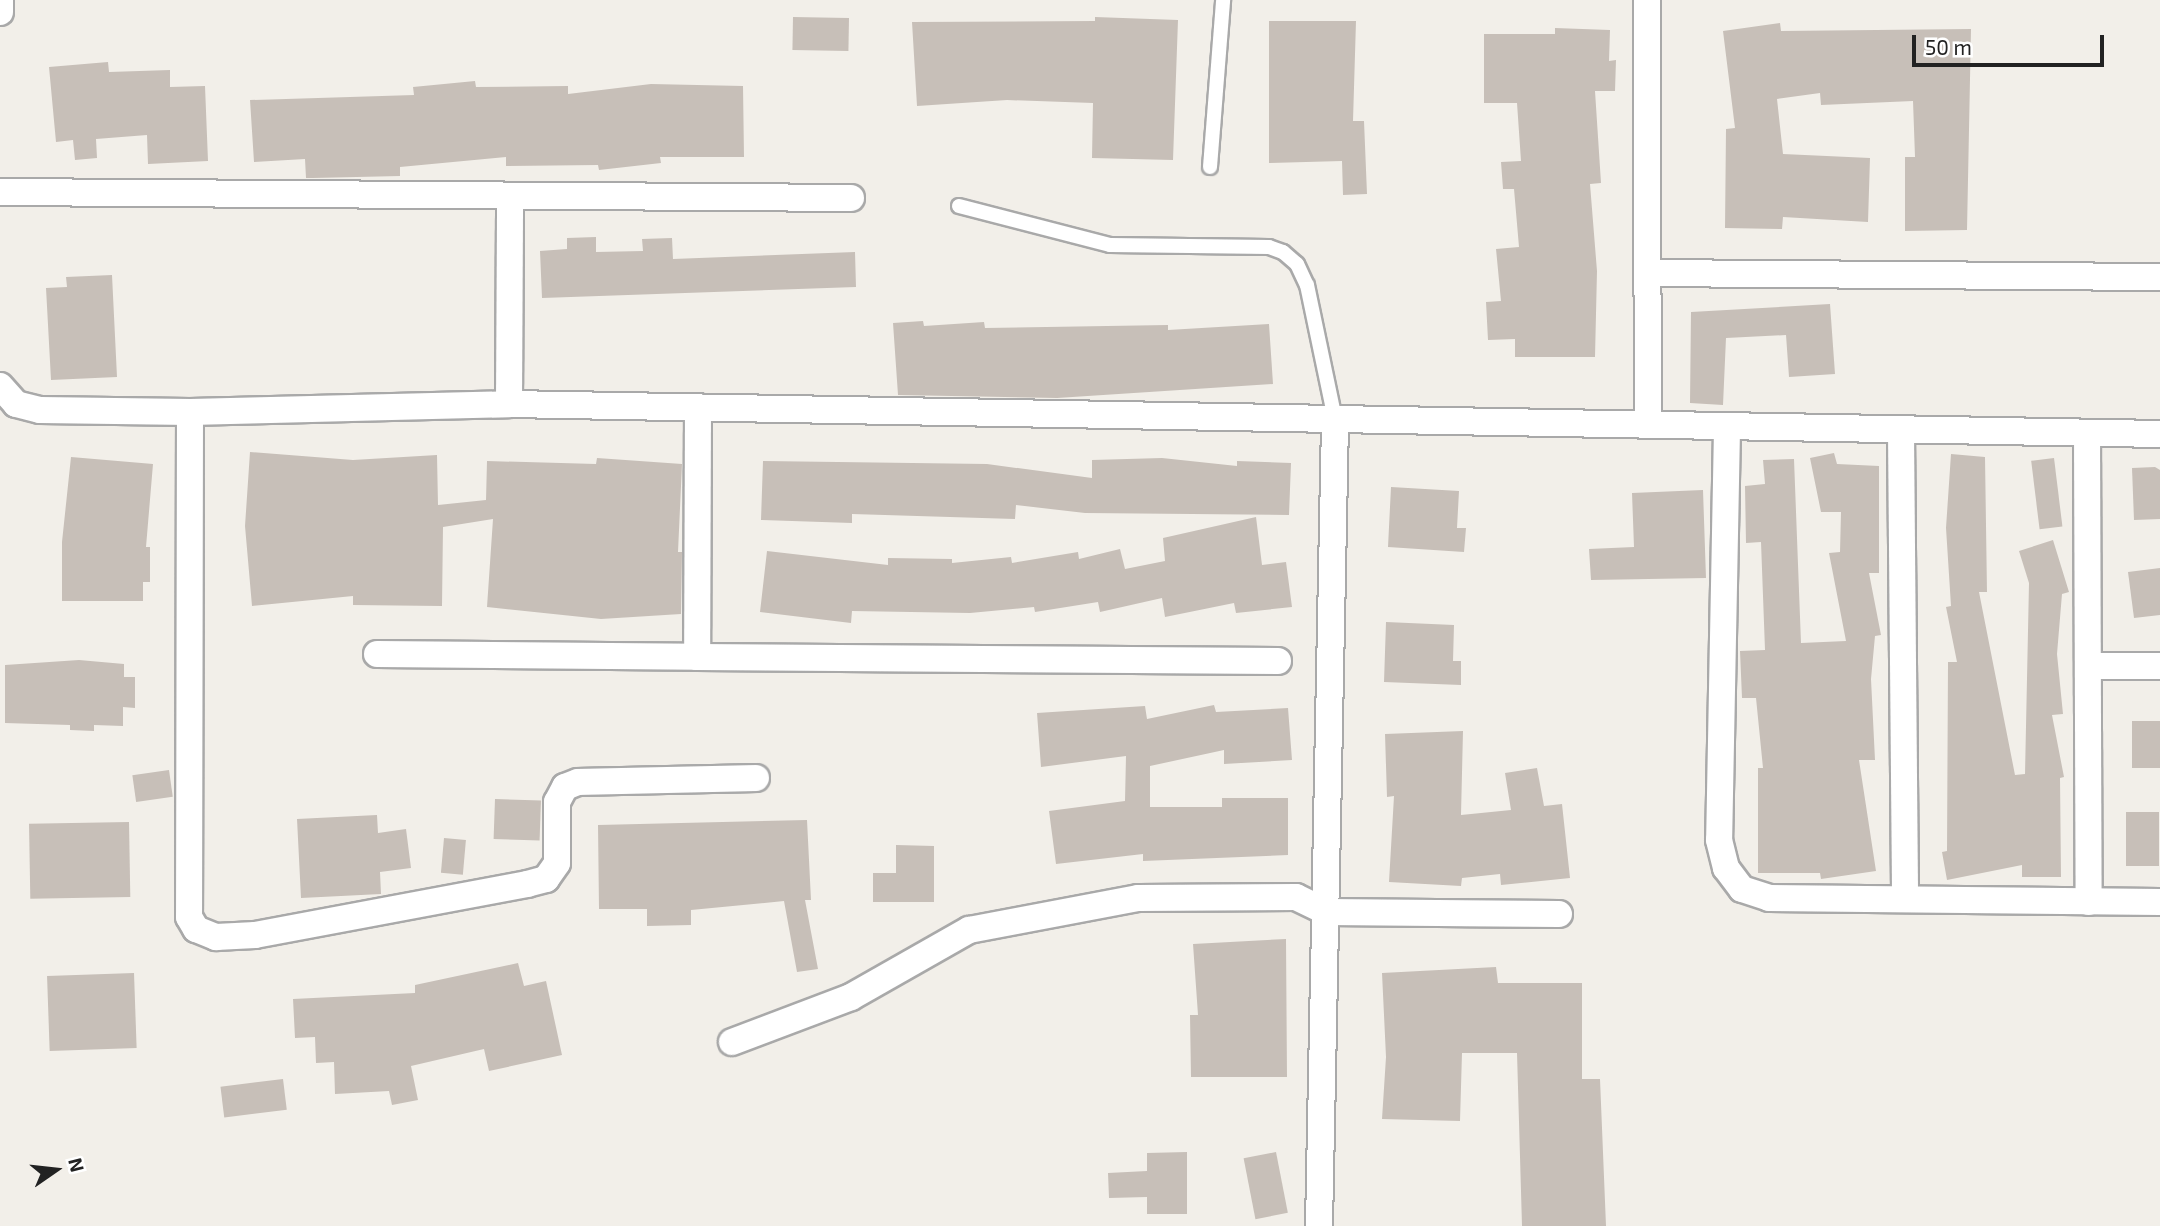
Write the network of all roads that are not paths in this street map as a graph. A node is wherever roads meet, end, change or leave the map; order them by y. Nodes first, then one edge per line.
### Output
1 (0, 0) edge
2 (1223, 0) edge
3 (1647, 0) edge
4 (0, 12) edge
5 (1210, 167) dead end
6 (0, 192) edge
7 (510, 196) junction
8 (850, 198) dead end
9 (958, 206) dead end
10 (1647, 273) junction
11 (2160, 277) edge
12 (5, 400) edge
13 (509, 404) junction
14 (698, 407) junction
15 (190, 412) junction
16 (1335, 419) junction
17 (1648, 425) junction
18 (1727, 429) junction
19 (1901, 432) junction
20 (2160, 434) edge
21 (2087, 435) junction
22 (377, 654) dead end
23 (697, 657) junction
24 (1278, 661) dead end
25 (2091, 666) junction
26 (2160, 667) edge
27 (756, 778) dead end
28 (1905, 899) junction
29 (2088, 902) junction
30 (2160, 902) edge
31 (1327, 912) junction
32 (1559, 914) dead end
33 (732, 1042) dead end
34 (1319, 1226) edge

1 - 4 street
2 - 5 lane
3 - 10 street
6 - 7 street
7 - 8 street
7 - 13 street
9 - 16 lane
10 - 11 street
10 - 17 street
12 - 15 street
13 - 14 street
13 - 15 street
14 - 16 street
14 - 23 street
15 - 27 street
16 - 17 street
16 - 31 street
17 - 18 street
18 - 19 street
18 - 28 street
19 - 21 street
19 - 28 street
20 - 21 street
21 - 25 street
22 - 23 street
23 - 24 street
25 - 26 street
25 - 29 street
28 - 29 street
29 - 30 street
31 - 32 street
31 - 33 street
31 - 34 street

